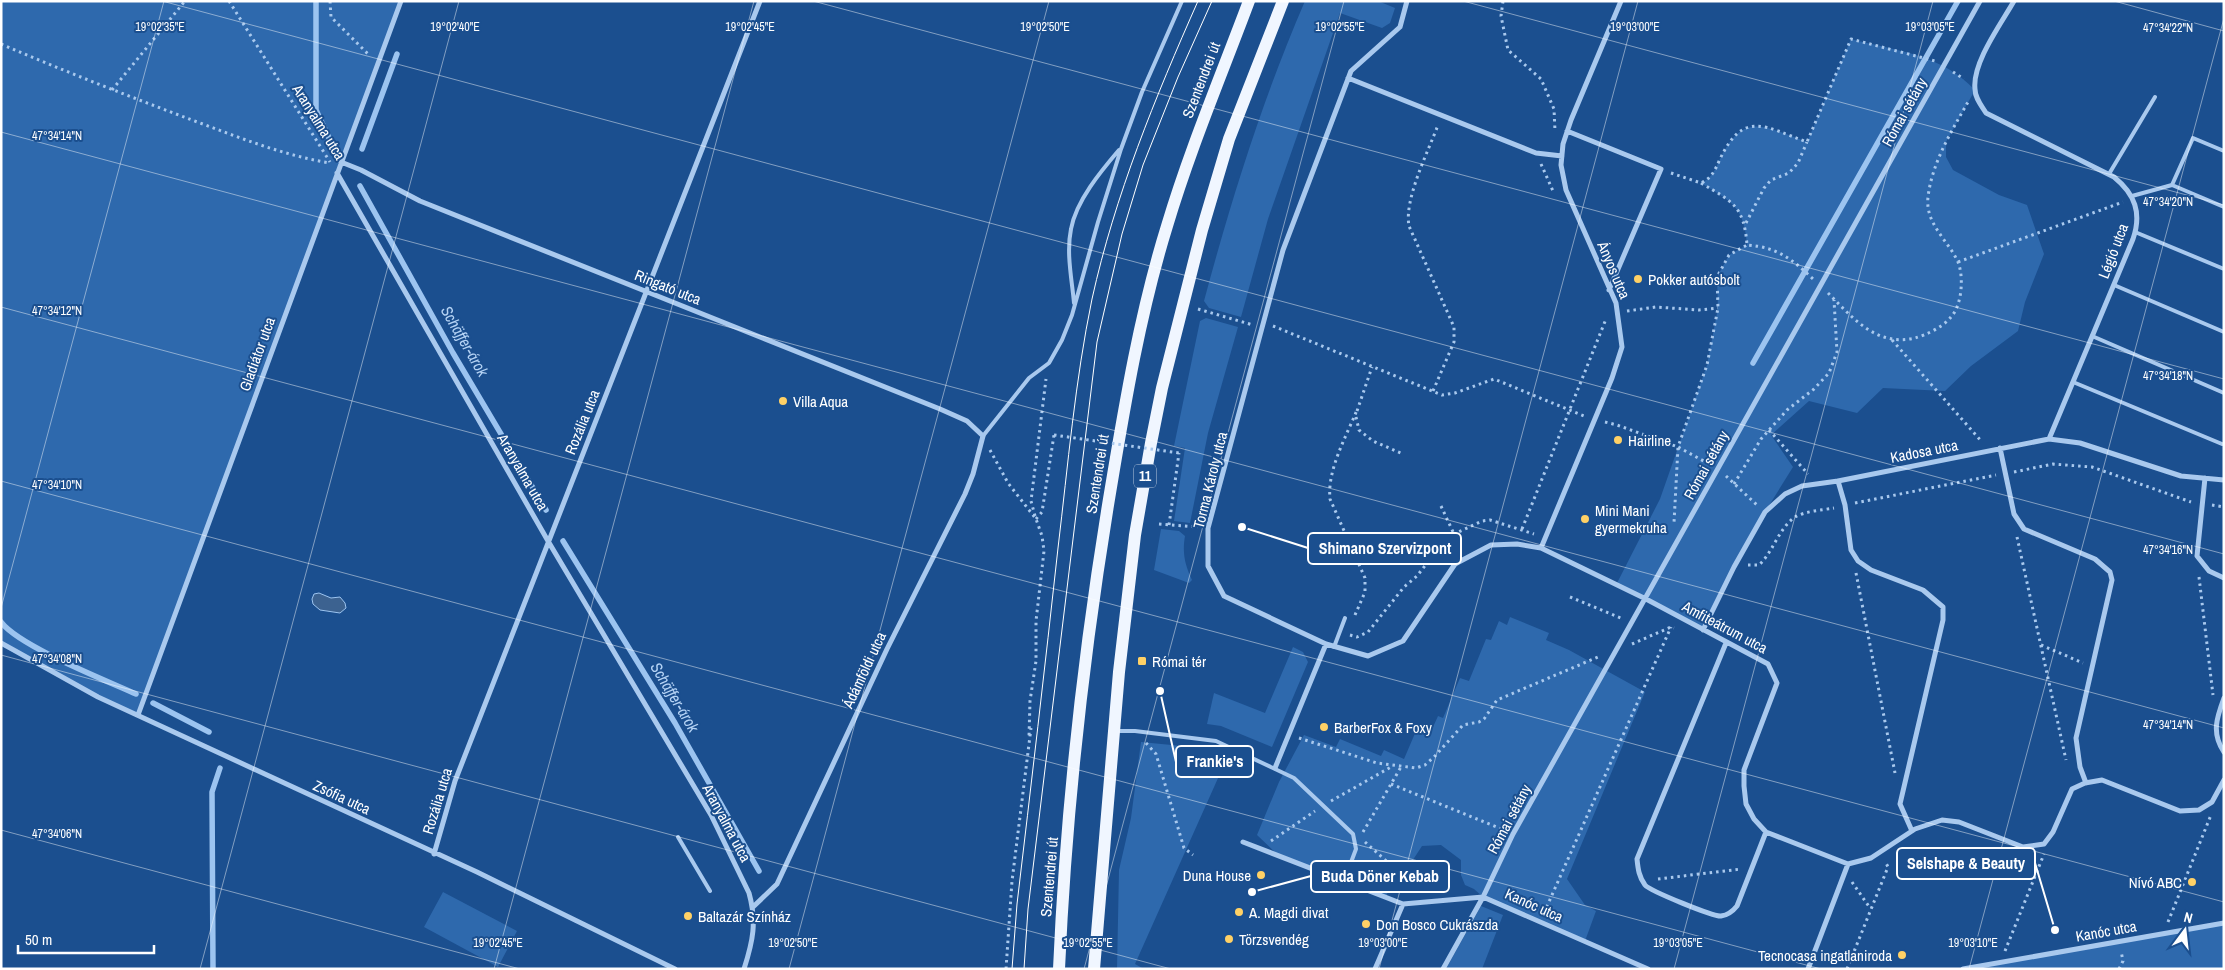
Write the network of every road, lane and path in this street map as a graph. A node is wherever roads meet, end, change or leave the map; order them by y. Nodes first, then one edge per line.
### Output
1 (185, 1) edge
2 (229, 1) edge
3 (330, 1) edge
4 (401, 1) edge
5 (760, 1) edge
6 (1182, 1) edge
7 (1249, 1) edge
8 (1283, 1) edge
9 (1407, 1) edge
10 (1503, 1) edge
11 (1621, 1) edge
12 (1980, 1) edge
13 (2014, 1) edge
14 (1, 44) edge
15 (378, 63) junction
16 (1944, 66) junction
17 (1348, 78) junction
18 (112, 90) junction
19 (1974, 90) junction
20 (2155, 97) dead end
21 (1442, 115) junction
22 (1567, 131) junction
23 (1807, 142) junction
24 (1563, 144) junction
25 (1121, 149) junction
26 (2224, 150) edge
27 (1536, 152) junction
28 (1562, 156) junction
29 (341, 162) junction
30 (330, 163) junction
31 (1661, 169) junction
32 (337, 173) junction
33 (2109, 174) junction
34 (1701, 183) junction
35 (2172, 185) junction
36 (1555, 196) dead end
37 (2132, 196) junction
38 (2224, 207) edge
39 (1746, 222) junction
40 (2135, 232) junction
41 (1747, 245) junction
42 (1958, 262) junction
43 (2224, 269) edge
44 (2114, 285) junction
45 (1821, 286) junction
46 (1609, 290) junction
47 (646, 292) junction
48 (1834, 299) junction
49 (1074, 306) junction
50 (1718, 308) junction
51 (1198, 309) dead end
52 (1618, 313) junction
53 (1609, 314) dead end
54 (1263, 325) junction
55 (2224, 332) edge
56 (2092, 336) junction
57 (1892, 340) junction
58 (1049, 363) junction
59 (1372, 367) junction
60 (2073, 382) junction
61 (1433, 392) junction
62 (2224, 393) edge
63 (1357, 410) junction
64 (1570, 410) junction
65 (1595, 420) junction
66 (1769, 430) junction
67 (983, 436) junction
68 (2049, 439) junction
69 (2222, 444) dead end
70 (1678, 447) junction
71 (2000, 448) junction
72 (1990, 451) junction
73 (1402, 454) dead end
74 (1718, 469) junction
75 (2006, 473) junction
76 (2205, 478) junction
77 (2224, 480) edge
78 (1838, 481) junction
79 (1734, 484) junction
80 (1817, 484) junction
81 (2202, 504) junction
82 (1845, 505) junction
83 (1441, 506) dead end
84 (2224, 507) edge
85 (1765, 512) junction
86 (2014, 514) junction
87 (1036, 519) junction
88 (1159, 524) dead end
89 (1169, 525) junction
90 (1208, 528) junction
91 (1522, 529) dead end
92 (1454, 534) dead end
93 (1418, 535) dead end
94 (548, 541) junction
95 (1442, 544) dead end
96 (1541, 548) junction
97 (1851, 550) junction
98 (1672, 552) junction
99 (2197, 556) junction
100 (1743, 574) dead end
101 (2224, 578) edge
102 (1570, 597) dead end
103 (1646, 599) junction
104 (1345, 618) dead end
105 (1354, 618) dead end
106 (1632, 623) junction
107 (1671, 627) junction
108 (1703, 630) junction
109 (1680, 631) dead end
110 (1, 643) edge
111 (1726, 643) junction
112 (1326, 644) junction
113 (2040, 645) junction
114 (1334, 646) junction
115 (1618, 648) junction
116 (2093, 667) junction
117 (2224, 698) edge
118 (138, 715) junction
119 (2216, 720) junction
120 (1031, 728) dead end
121 (1113, 731) junction
122 (1135, 731) junction
123 (1289, 735) junction
124 (1030, 737) junction
125 (2224, 752) edge
126 (2080, 764) junction
127 (1401, 767) junction
128 (1275, 768) junction
129 (2224, 780) edge
130 (2086, 783) junction
131 (1391, 784) junction
132 (1900, 801) junction
133 (2212, 802) junction
134 (1912, 831) junction
135 (1766, 832) junction
136 (1513, 834) junction
137 (678, 837) dead end
138 (1355, 839) junction
139 (1243, 842) dead end
140 (2044, 844) junction
141 (1880, 853) junction
142 (434, 854) junction
143 (1194, 855) dead end
144 (1848, 864) junction
145 (1753, 867) junction
146 (1845, 871) junction
147 (1642, 880) junction
148 (1344, 881) junction
149 (710, 891) dead end
150 (1483, 897) junction
151 (1432, 901) junction
152 (1403, 904) junction
153 (753, 906) junction
154 (1870, 908) junction
155 (1540, 922) junction
156 (2224, 923) edge
157 (2163, 933) junction
158 (2118, 941) junction
159 (2001, 962) junction
160 (675, 969) edge
161 (744, 969) edge
162 (1006, 969) edge
163 (1059, 969) edge
164 (1094, 969) edge
165 (1375, 969) edge
166 (1443, 969) edge
167 (1648, 969) edge
168 (1808, 969) edge
169 (1847, 969) edge
170 (1963, 969) edge
171 (2119, 969) edge

1 - 18 path
2 - 30 path, Aranyalma utca
3 - 15 path
4 - 15 street, Gladiátor utca
5 - 47 street, Rozália utca
6 - 25 lane
7 - 163 main road, Szentendrei út / 11
8 - 121 main road, 11
9 - 17 street, Torma Károly utca
10 - 24 path
11 - 22 street, Ányos utca
12 - 16 street, Római sétány
13 - 19 street
14 - 18 path
15 - 29 street, Gladiátor utca
16 - 19 path
16 - 23 path
16 - 45 street, Római sétány
17 - 21 street
17 - 54 street, Torma Károly utca
18 - 30 path
19 - 33 street
19 - 42 path
20 - 33 lane
21 - 27 street
21 - 61 path
22 - 24 street, Ányos utca
22 - 31 street
23 - 34 path
23 - 39 path
24 - 28 street, Ányos utca
25 - 49 lane
25 - 49 lane
26 - 35 lane
27 - 28 street
27 - 36 path
28 - 46 street, Ányos utca
29 - 32 street, Gladiátor utca
29 - 47 street, Ringató utca
30 - 32 path, Aranyalma utca
31 - 34 path
31 - 46 street
32 - 94 street, Aranyalma utca
32 - 118 street, Gladiátor utca
33 - 37 street
34 - 39 path
35 - 37 lane
35 - 38 lane
37 - 40 street, Légió utca
37 - 42 path
39 - 41 path
40 - 43 lane
40 - 44 street, Légió utca
41 - 45 path
41 - 50 path
42 - 57 path
44 - 55 lane
44 - 56 street, Légió utca
45 - 48 path
45 - 74 street, Római sétány
46 - 52 street, Ányos utca
47 - 67 street, Ringató utca
47 - 94 street, Rozália utca
48 - 57 path
48 - 66 path
49 - 58 lane
50 - 52 path
50 - 70 path
51 - 54 path
52 - 65 street, Ányos utca
53 - 64 path
54 - 59 path
54 - 90 street, Torma Károly utca
56 - 60 street, Légió utca
56 - 62 lane
57 - 72 path
58 - 67 lane
58 - 87 path
59 - 61 path
59 - 63 path
60 - 68 street, Légió utca
60 - 69 lane
61 - 64 path
63 - 73 path
63 - 105 path
64 - 65 path
64 - 91 path
65 - 70 path
65 - 96 street, Ányos utca
66 - 79 path
66 - 80 path
67 - 87 path
67 - 153 street, Ádámföldi utca
68 - 71 street, Kadosa utca
68 - 76 street, Kadosa utca
70 - 74 path
70 - 98 path
71 - 72 street, Kadosa utca
71 - 75 street
72 - 78 street, Kadosa utca
74 - 79 path
74 - 98 street, Római sétány
75 - 81 path
75 - 82 path
75 - 86 street
76 - 77 street, Kadosa utca
76 - 81 street
78 - 80 street, Kadosa utca
78 - 82 street
79 - 85 path
80 - 85 street, Kadosa utca
81 - 84 path
81 - 99 street
82 - 97 street
82 - 100 path
83 - 92 path
85 - 108 street, Kadosa utca
86 - 113 path
86 - 116 street
87 - 89 path, bridge
87 - 124 path
88 - 89 path
89 - 90 path
90 - 112 street, Torma Károly utca
93 - 95 path
94 - 142 street, Rozália utca
94 - 153 street, Aranyalma utca
96 - 103 street, Torma Károly utca
96 - 114 street, Torma Károly utca
97 - 132 path
97 - 132 street
98 - 103 street, Római sétány
99 - 101 street
99 - 119 path
102 - 106 path
103 - 106 street, Római sétány
103 - 108 street, Amfiteátrum utca
104 - 114 lane
106 - 115 street, Római sétány
107 - 109 path
107 - 115 path
107 - 155 path
108 - 111 street, Amfiteátrum utca
110 - 118 street, Zsófia utca
111 - 135 street, Amfiteátrum utca
111 - 147 street
112 - 114 street, Torma Károly utca
112 - 123 street
113 - 116 path
113 - 126 path
115 - 127 path
115 - 136 street, Római sétány
116 - 126 street
117 - 119 street
118 - 142 street, Zsófia utca
119 - 125 street
120 - 124 path
121 - 122 lane
121 - 164 main road, 11
122 - 128 lane
122 - 143 path
123 - 127 path
123 - 128 street
124 - 162 path
126 - 130 street
127 - 131 path
128 - 138 lane
129 - 133 street
130 - 133 street
130 - 140 street
131 - 136 path
131 - 138 path
132 - 134 street
133 - 157 path
134 - 140 street
134 - 141 street
135 - 144 street
135 - 145 street
136 - 150 street, Római sétány
137 - 149 lane
138 - 148 lane
138 - 151 path
139 - 148 street
140 - 159 path
141 - 144 street
141 - 154 path
142 - 160 street, Zsófia utca
144 - 146 street
145 - 147 path
145 - 147 street
146 - 154 path
146 - 168 street
148 - 152 street
150 - 151 street, Kanóc utca
150 - 155 street, Kanóc utca
150 - 166 street, Római sétány
151 - 152 street, Kanóc utca
152 - 165 street
153 - 161 street, Aranyalma utca
154 - 169 path
155 - 167 street, Kanóc utca
156 - 157 street, Kanóc utca
157 - 158 street, Kanóc utca
158 - 159 street, Kanóc utca
158 - 171 path
159 - 170 street, Kanóc utca

